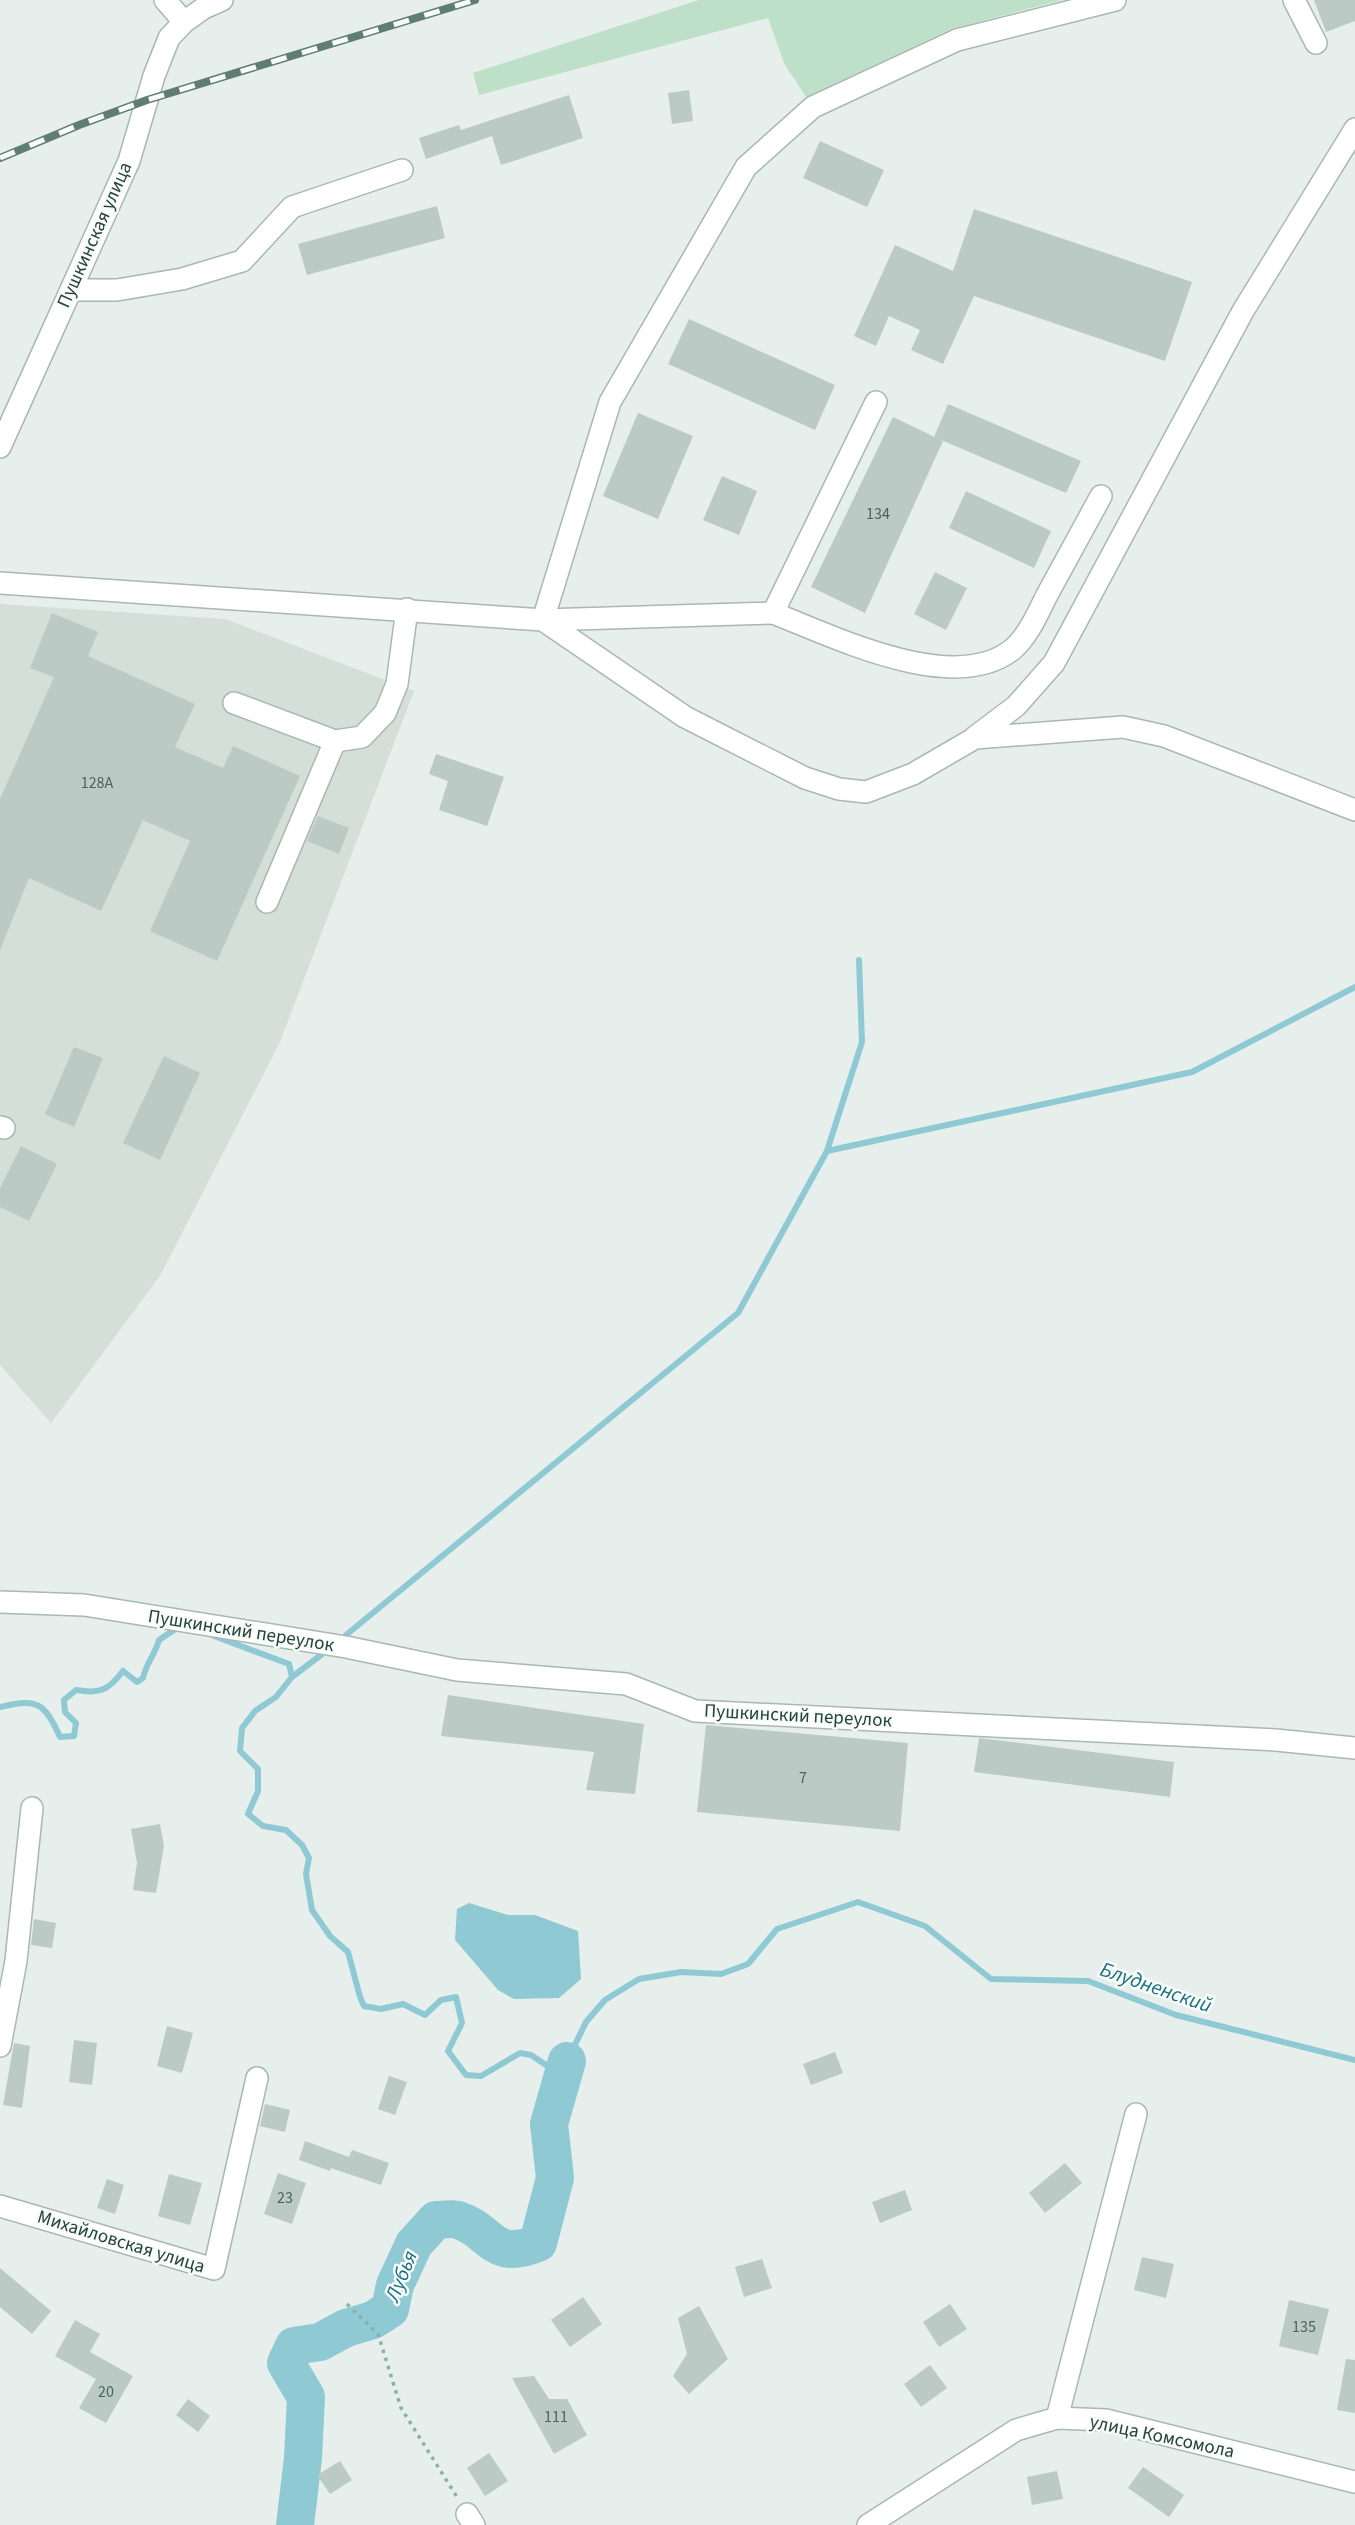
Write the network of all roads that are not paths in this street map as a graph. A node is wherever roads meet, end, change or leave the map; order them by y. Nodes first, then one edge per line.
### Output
1 (165, 0) edge
2 (222, 0) edge
3 (1115, 0) edge
4 (1294, 0) edge
5 (184, 22) junction
6 (1316, 43) dead end
7 (1355, 129) edge
8 (402, 170) dead end
9 (71, 290) junction
10 (876, 402) dead end
11 (0, 447) edge
12 (1101, 496) dead end
13 (0, 583) edge
14 (407, 609) junction
15 (773, 613) junction
16 (543, 620) junction
17 (234, 703) dead end
18 (975, 738) junction
19 (335, 741) junction
20 (1355, 810) edge
21 (267, 902) dead end
22 (0, 1602) edge
23 (1355, 1748) edge
24 (32, 1808) dead end
25 (0, 2046) edge
26 (257, 2078) dead end
27 (1136, 2114) dead end
28 (0, 2206) edge
29 (1057, 2418) junction
30 (1355, 2482) edge
31 (869, 2525) edge

1 - 5 street
2 - 5 street
3 - 16 street
4 - 6 street
5 - 9 street, Пушкинская улица
7 - 18 street
8 - 9 street
9 - 11 street, Пушкинская улица
10 - 15 street
12 - 15 street
13 - 14 street
14 - 16 street
14 - 19 street
15 - 16 street
16 - 18 street
17 - 19 street
18 - 20 street
19 - 21 street
22 - 23 street, Пушкинский переулок
24 - 25 street
26 - 28 street, Михайловская улица
27 - 29 street
29 - 30 street, улица Комсомола
29 - 31 street, улица Комсомола

